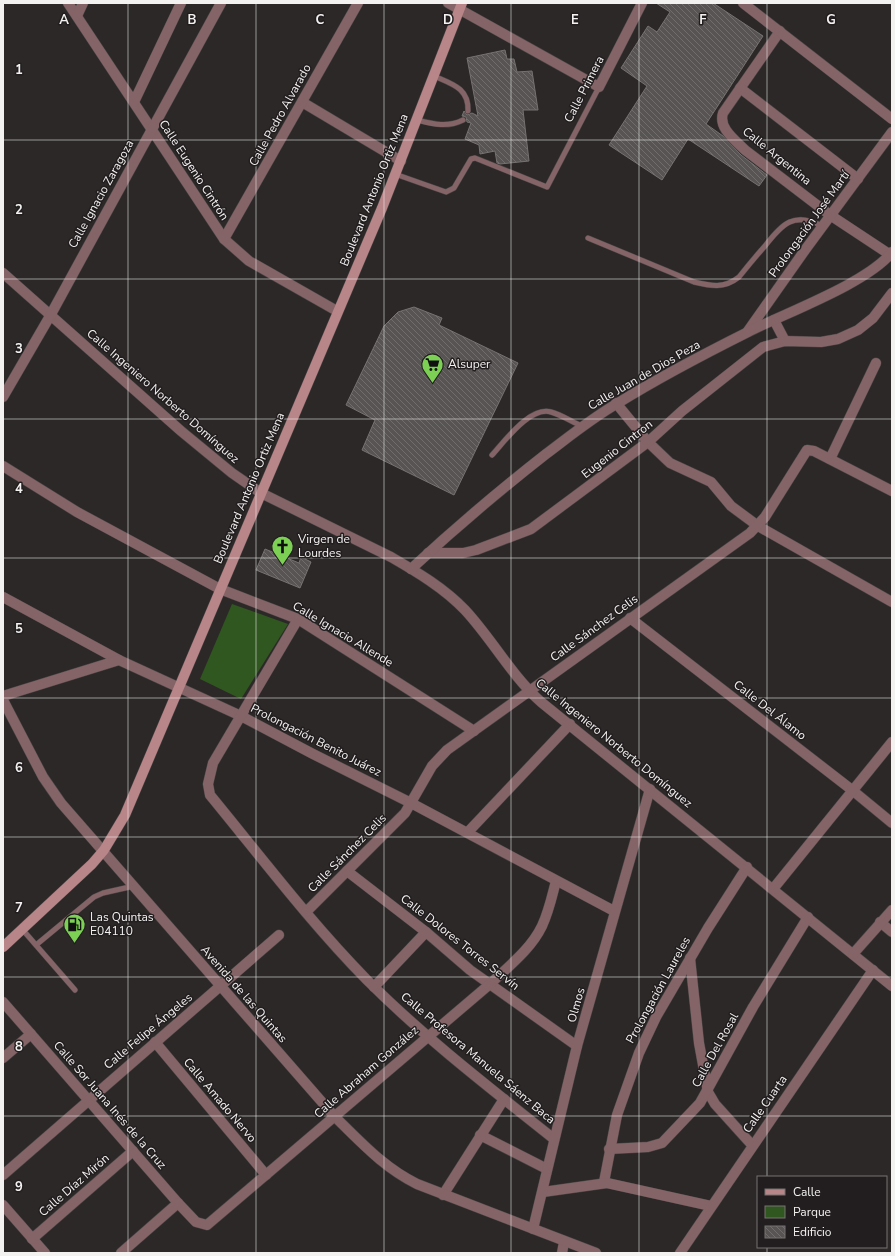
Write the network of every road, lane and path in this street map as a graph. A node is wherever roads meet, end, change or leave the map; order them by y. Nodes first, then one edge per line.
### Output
1 (68, 3) edge
2 (83, 3) edge
3 (181, 3) edge
4 (221, 3) edge
5 (358, 3) edge
6 (448, 3) edge
7 (642, 3) edge
8 (743, 3) edge
9 (460, 6) edge
10 (77, 16) junction
11 (780, 31) junction
12 (434, 76) junction
13 (599, 87) junction
14 (740, 88) junction
15 (134, 102) junction
16 (302, 102) junction
17 (468, 111) dead end
18 (892, 119) edge
19 (417, 120) junction
20 (463, 120) dead end
21 (152, 130) junction
22 (892, 132) edge
23 (401, 161) junction
24 (395, 174) junction
25 (858, 179) junction
26 (830, 215) junction
27 (822, 226) junction
28 (588, 238) dead end
29 (224, 240) junction
30 (891, 254) edge
31 (3, 273) edge
32 (892, 293) edge
33 (338, 311) junction
34 (50, 316) junction
35 (774, 320) junction
36 (747, 332) junction
37 (785, 341) junction
38 (876, 364) dead end
39 (3, 397) edge
40 (616, 403) junction
41 (582, 426) junction
42 (648, 442) junction
43 (492, 455) dead end
44 (830, 459) junction
45 (3, 466) edge
46 (892, 491) edge
47 (261, 493) junction
48 (758, 526) junction
49 (428, 553) junction
50 (410, 569) junction
51 (220, 589) junction
52 (3, 598) edge
53 (892, 602) edge
54 (630, 618) junction
55 (298, 619) junction
56 (119, 660) junction
57 (181, 687) junction
58 (529, 691) junction
59 (3, 696) edge
60 (3, 700) edge
61 (241, 716) junction
62 (570, 724) junction
63 (474, 731) junction
64 (892, 742) edge
65 (650, 789) junction
66 (852, 790) junction
67 (411, 803) junction
68 (892, 824) edge
69 (468, 832) junction
70 (104, 850) junction
71 (747, 868) junction
72 (347, 871) junction
73 (556, 881) junction
74 (134, 886) junction
75 (773, 889) junction
76 (892, 910) edge
77 (614, 911) junction
78 (306, 912) junction
79 (808, 917) junction
80 (880, 922) junction
81 (22, 929) junction
82 (426, 932) junction
83 (892, 932) edge
84 (279, 935) dead end
85 (36, 945) junction
86 (3, 947) edge
87 (853, 954) junction
88 (690, 958) junction
89 (873, 970) junction
90 (490, 984) junction
91 (892, 986) edge
92 (220, 987) junction
93 (374, 987) junction
94 (75, 990) dead end
95 (3, 1002) edge
96 (31, 1034) junction
97 (427, 1036) junction
98 (155, 1042) junction
99 (578, 1046) junction
100 (3, 1058) edge
101 (707, 1090) junction
102 (504, 1099) junction
103 (87, 1101) junction
104 (335, 1117) junction
105 (480, 1135) junction
106 (554, 1139) junction
107 (752, 1145) junction
108 (609, 1149) junction
109 (133, 1151) junction
110 (548, 1169) junction
111 (3, 1175) edge
112 (266, 1175) junction
113 (604, 1182) junction
114 (543, 1192) junction
115 (443, 1195) junction
116 (178, 1203) junction
117 (3, 1205) edge
118 (711, 1206) junction
119 (199, 1224) joint
120 (533, 1229) junction
121 (32, 1239) junction
122 (564, 1242) junction
123 (45, 1253) edge
124 (121, 1253) edge
125 (562, 1253) edge
126 (596, 1253) edge
127 (680, 1253) edge

1 - 10 street, Calle Eugenio Cintrón
2 - 10 street
3 - 15 street
4 - 21 street, Calle Ignacio Zaragoza
5 - 16 street, Calle Pedro Alvarado
6 - 9 street
7 - 13 street, Calle Primera
8 - 11 street
9 - 12 main road, Boulevard Antonio Ortiz Mena
9 - 13 street
10 - 15 street, Calle Eugenio Cintrón
11 - 14 street, Calle Argentina
11 - 18 street
12 - 17 lane
12 - 19 main road, Boulevard Antonio Ortiz Mena
13 - 24 lane, Calle Primera
14 - 25 street
14 - 26 street, Calle Argentina
15 - 21 street, Calle Eugenio Cintrón
16 - 23 street
16 - 29 street, Calle Pedro Alvarado
19 - 20 lane
19 - 23 main road, Boulevard Antonio Ortiz Mena
21 - 29 street, Calle Eugenio Cintrón
21 - 34 street, Calle Ignacio Zaragoza
22 - 25 street, Prolongación José Martí
23 - 24 main road, Boulevard Antonio Ortiz Mena
24 - 33 main road, Boulevard Antonio Ortiz Mena
25 - 26 street, Prolongación José Martí
26 - 27 street, Prolongación José Martí
26 - 30 street, Calle Argentina
27 - 28 lane
27 - 36 street, Prolongación José Martí
29 - 33 street, Calle Eugenio Cintrón
30 - 35 street, Calle Juan de Dios Peza
31 - 34 street, Calle Ingeniero Norberto Domínguez
32 - 37 street, Eugenio Cintron
33 - 47 main road, Boulevard Antonio Ortiz Mena
34 - 39 street, Calle Ignacio Zaragoza
34 - 47 street, Calle Ingeniero Norberto Domínguez
35 - 36 street, Calle Juan de Dios Peza
35 - 37 street
36 - 40 street, Calle Juan de Dios Peza
37 - 42 street, Eugenio Cintron
38 - 44 street
40 - 41 street, Calle Juan de Dios Peza
40 - 42 street
41 - 43 lane
41 - 49 street, Calle Juan de Dios Peza
42 - 48 street
42 - 49 street, Eugenio Cintron
44 - 46 street
44 - 48 street, Calle Sánchez Celis
45 - 51 street, Calle Ignacio Allende
47 - 50 street, Calle Ingeniero Norberto Domínguez
47 - 51 main road, Boulevard Antonio Ortiz Mena
48 - 53 street
48 - 54 street, Calle Sánchez Celis
49 - 50 street, Calle Juan de Dios Peza
50 - 58 street, Calle Ingeniero Norberto Domínguez
51 - 55 street, Calle Ignacio Allende
51 - 57 main road, Boulevard Antonio Ortiz Mena
52 - 56 street, Prolongación Benito Juárez
54 - 58 street, Calle Sánchez Celis
54 - 66 street, Calle Del Álamo
55 - 61 street
55 - 63 street, Calle Ignacio Allende
56 - 57 street, Prolongación Benito Juárez
56 - 59 street
57 - 61 street, Prolongación Benito Juárez
57 - 70 main road, Boulevard Antonio Ortiz Mena
58 - 62 street, Calle Ingeniero Norberto Domínguez
58 - 63 street, Calle Sánchez Celis
60 - 70 street, Avenida de las Quintas
61 - 67 street, Prolongación Benito Juárez
61 - 78 street, Calle Profesora Manuela Sáenz Baca
62 - 65 street, Calle Ingeniero Norberto Domínguez
62 - 69 street
63 - 67 street, Calle Sánchez Celis
64 - 66 street
65 - 71 street, Calle Ingeniero Norberto Domínguez
65 - 77 street, Olmos
66 - 68 street, Calle Del Álamo
66 - 75 street
67 - 69 street, Prolongación Benito Juárez
67 - 72 street, Calle Sánchez Celis
69 - 73 street, Prolongación Benito Juárez
70 - 74 street, Avenida de las Quintas
70 - 81 main road, Boulevard Antonio Ortiz Mena
71 - 75 street, Calle Ingeniero Norberto Domínguez
71 - 88 street, Prolongación Laureles
72 - 78 street, Calle Sánchez Celis
72 - 82 street, Calle Dolores Torres Servín
73 - 77 street, Prolongación Benito Juárez
73 - 90 street, Calle Abraham González
74 - 85 lane
74 - 92 street, Avenida de las Quintas
75 - 79 street, Calle Ingeniero Norberto Domínguez
76 - 80 street
77 - 99 street, Olmos
78 - 93 street, Calle Profesora Manuela Sáenz Baca
79 - 87 street, Calle Ingeniero Norberto Domínguez
79 - 101 street, Calle Del Rosal
80 - 83 street
80 - 87 street
81 - 85 lane
81 - 86 main road, Boulevard Antonio Ortiz Mena
82 - 90 street, Calle Dolores Torres Servín
82 - 93 street
84 - 92 street, Calle Felipe Ángeles
85 - 94 lane
87 - 89 street, Calle Ingeniero Norberto Domínguez
88 - 101 street
88 - 108 street, Prolongación Laureles
89 - 91 street, Calle Ingeniero Norberto Domínguez
89 - 107 street, Calle Cuarta
90 - 97 street, Calle Abraham González
90 - 99 street, Calle Dolores Torres Servín
92 - 98 street, Calle Felipe Ángeles
92 - 104 street, Avenida de las Quintas
93 - 97 street, Calle Profesora Manuela Sáenz Baca
95 - 96 street, Calle Sor Juana Inés de la Cruz
96 - 100 street
96 - 103 street, Calle Sor Juana Inés de la Cruz
97 - 102 street, Calle Profesora Manuela Sáenz Baca
97 - 104 street, Calle Abraham González
98 - 103 street, Calle Felipe Ángeles
98 - 112 street, Calle Amado Nervo
99 - 106 street, Olmos
101 - 107 street
101 - 108 street, Calle Del Rosal
102 - 105 street
102 - 106 street, Calle Profesora Manuela Sáenz Baca
103 - 109 street, Calle Sor Juana Inés de la Cruz
103 - 111 street, Calle Felipe Ángeles
104 - 112 street, Calle Abraham González
104 - 115 street, Avenida de las Quintas
105 - 110 street
105 - 115 street
106 - 110 street, Olmos
107 - 118 street, Calle Cuarta
108 - 113 street, Prolongación Laureles
109 - 116 street, Calle Sor Juana Inés de la Cruz
109 - 121 street, Calle Díaz Mirón
110 - 114 street, Olmos
112 - 119 street, Calle Abraham González
113 - 114 street
113 - 118 street
114 - 120 street, Olmos
115 - 120 street, Avenida de las Quintas
116 - 119 street, Calle Sor Juana Inés de la Cruz
116 - 124 street
117 - 121 street
118 - 127 street, Calle Cuarta
120 - 122 street, Avenida de las Quintas
121 - 123 street
122 - 125 street
122 - 126 street, Avenida de las Quintas

